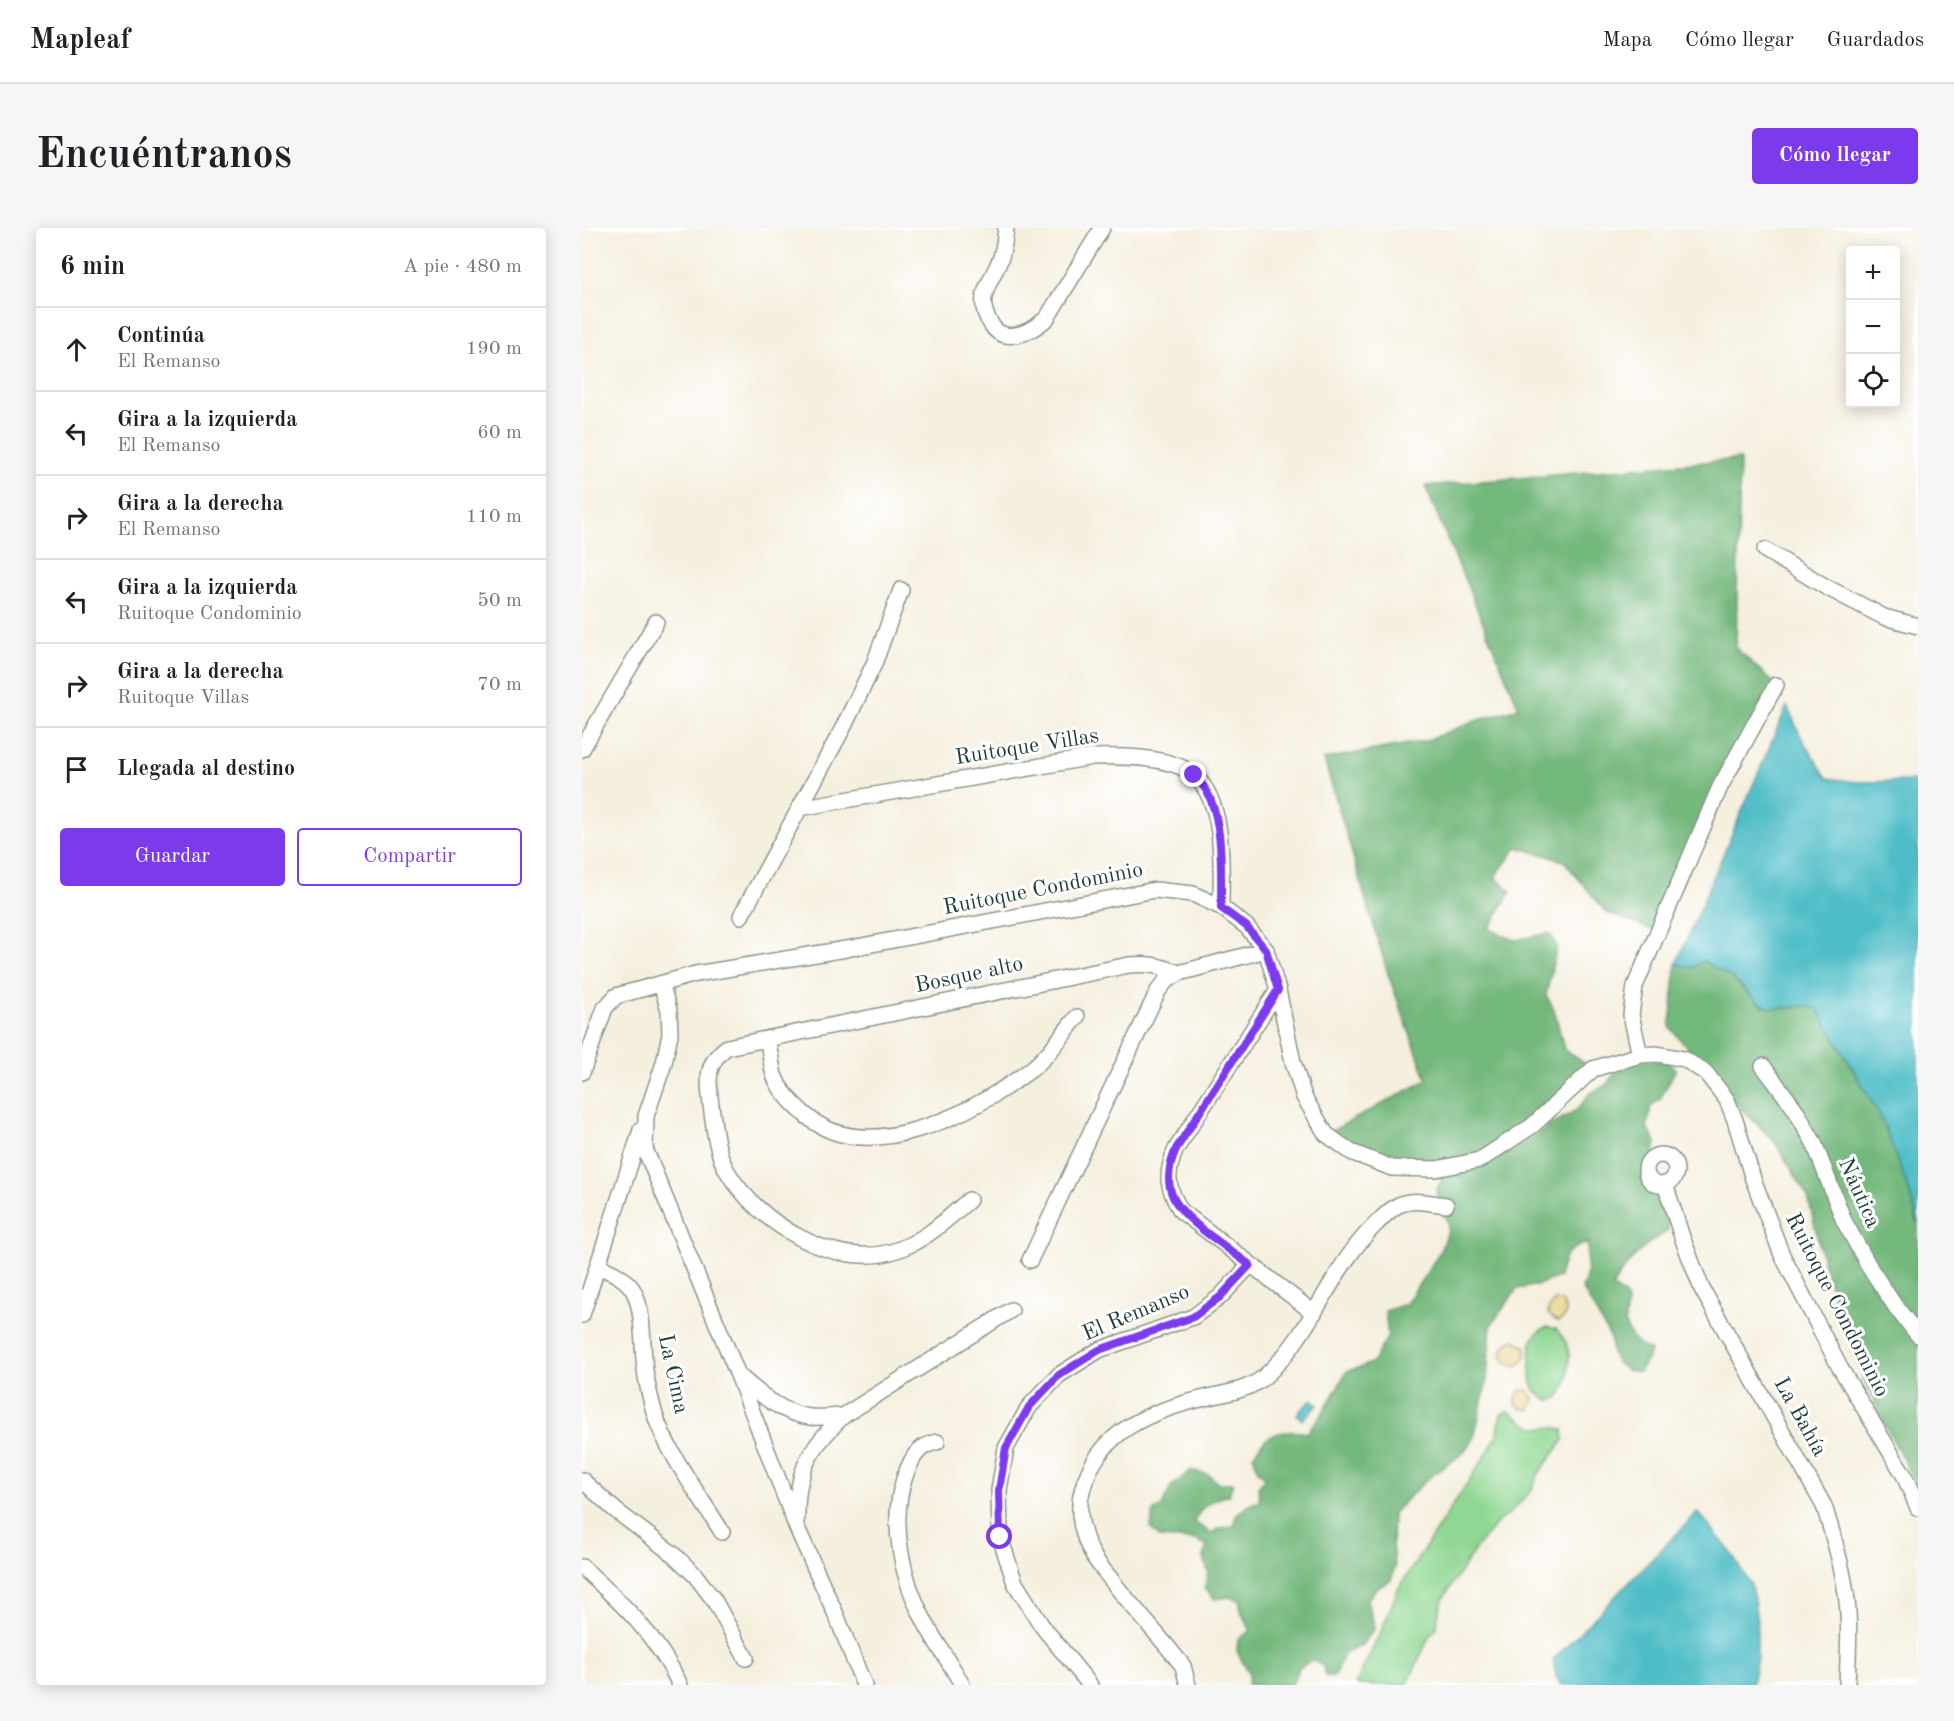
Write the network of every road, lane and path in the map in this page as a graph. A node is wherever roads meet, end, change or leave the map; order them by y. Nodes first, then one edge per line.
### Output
1 (1006, 228) edge
2 (1102, 228) edge
3 (1765, 550) dead end
4 (901, 590) dead end
5 (656, 622) dead end
6 (1918, 626) edge
7 (1776, 685) dead end
8 (582, 749) edge
9 (799, 808) junction
10 (1221, 908) junction
11 (741, 916) dead end
12 (1266, 950) junction
13 (1179, 974) junction
14 (662, 984) junction
15 (1278, 990) junction
16 (1077, 1017) dead end
17 (598, 1029) junction
18 (582, 1031) edge
19 (768, 1039) junction
20 (586, 1051) edge
21 (1640, 1055) junction
22 (1763, 1066) dead end
23 (582, 1072) edge
24 (646, 1116) junction
25 (1665, 1184) dead end
26 (969, 1200) dead end
27 (1446, 1204) dead end
28 (1030, 1260) dead end
29 (1250, 1265) junction
30 (598, 1266) junction
31 (1011, 1310) dead end
32 (1314, 1313) junction
33 (582, 1315) edge
34 (1918, 1335) edge
35 (738, 1375) junction
36 (843, 1416) junction
37 (937, 1442) dead end
38 (582, 1480) edge
39 (1918, 1508) edge
40 (797, 1528) junction
41 (722, 1532) dead end
42 (582, 1567) edge
43 (746, 1658) dead end
44 (680, 1685) edge
45 (864, 1685) edge
46 (962, 1685) edge
47 (1090, 1685) edge
48 (1188, 1685) edge
49 (1846, 1685) edge

1 - 2 street
3 - 6 street
4 - 9 street
5 - 8 street
7 - 21 street
9 - 10 street, Ruitoque Villas
9 - 11 street
10 - 12 street, Ruitoque Condominio
10 - 14 street, Ruitoque Condominio
12 - 13 street
12 - 15 street, Ruitoque Condominio
13 - 19 street, Bosque alto
13 - 28 street
14 - 17 street, Ruitoque Condominio
14 - 24 street
15 - 21 street, Ruitoque Condominio
15 - 29 street
16 - 19 street
17 - 18 street
17 - 20 street, Ruitoque Condominio
19 - 26 street, Bosque alto
20 - 23 street, Ruitoque Condominio
21 - 39 street, Ruitoque Condominio
22 - 34 street, Náutica
24 - 30 street
24 - 35 street
25 - 49 street, La Bahía
27 - 32 street
29 - 32 street
29 - 47 street, El Remanso
30 - 33 street
30 - 41 street, La Cima
31 - 36 street
32 - 48 street
35 - 36 street
35 - 40 street
36 - 40 street
37 - 46 street
38 - 43 street
40 - 45 street
42 - 44 street

